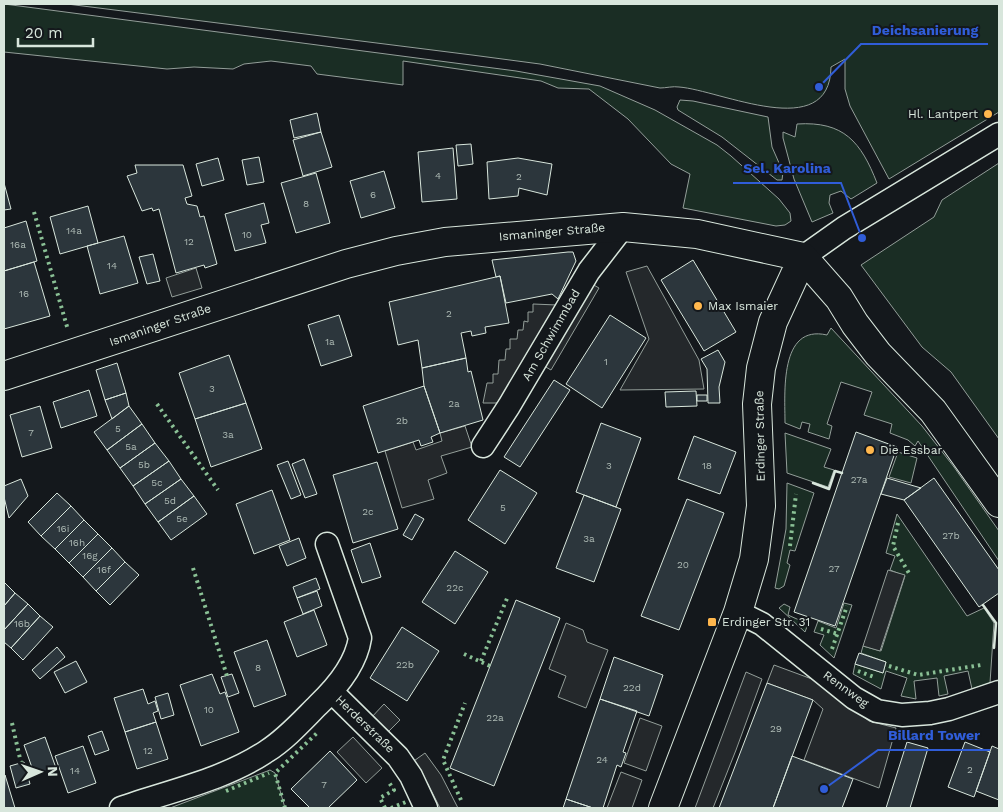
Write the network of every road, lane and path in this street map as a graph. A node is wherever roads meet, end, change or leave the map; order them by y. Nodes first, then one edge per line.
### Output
1 (999, 134) edge
2 (623, 227) junction
3 (803, 257) junction
4 (4, 376) edge
5 (483, 446) dead end
6 (999, 503) edge
7 (327, 544) dead end
8 (738, 612) junction
9 (332, 692) junction
10 (999, 692) edge
11 (121, 808) edge
12 (426, 808) edge
13 (663, 808) edge

1 - 3 street, Erdinger Straße
2 - 3 street, Ismaninger Straße
2 - 4 street, Ismaninger Straße
2 - 5 street, Am Schwimmbad
3 - 6 street
3 - 8 street, Erdinger Straße
7 - 9 street
8 - 10 street, Rennweg
8 - 13 street, Erdinger Straße
9 - 11 street
9 - 12 street, Herderstraße

